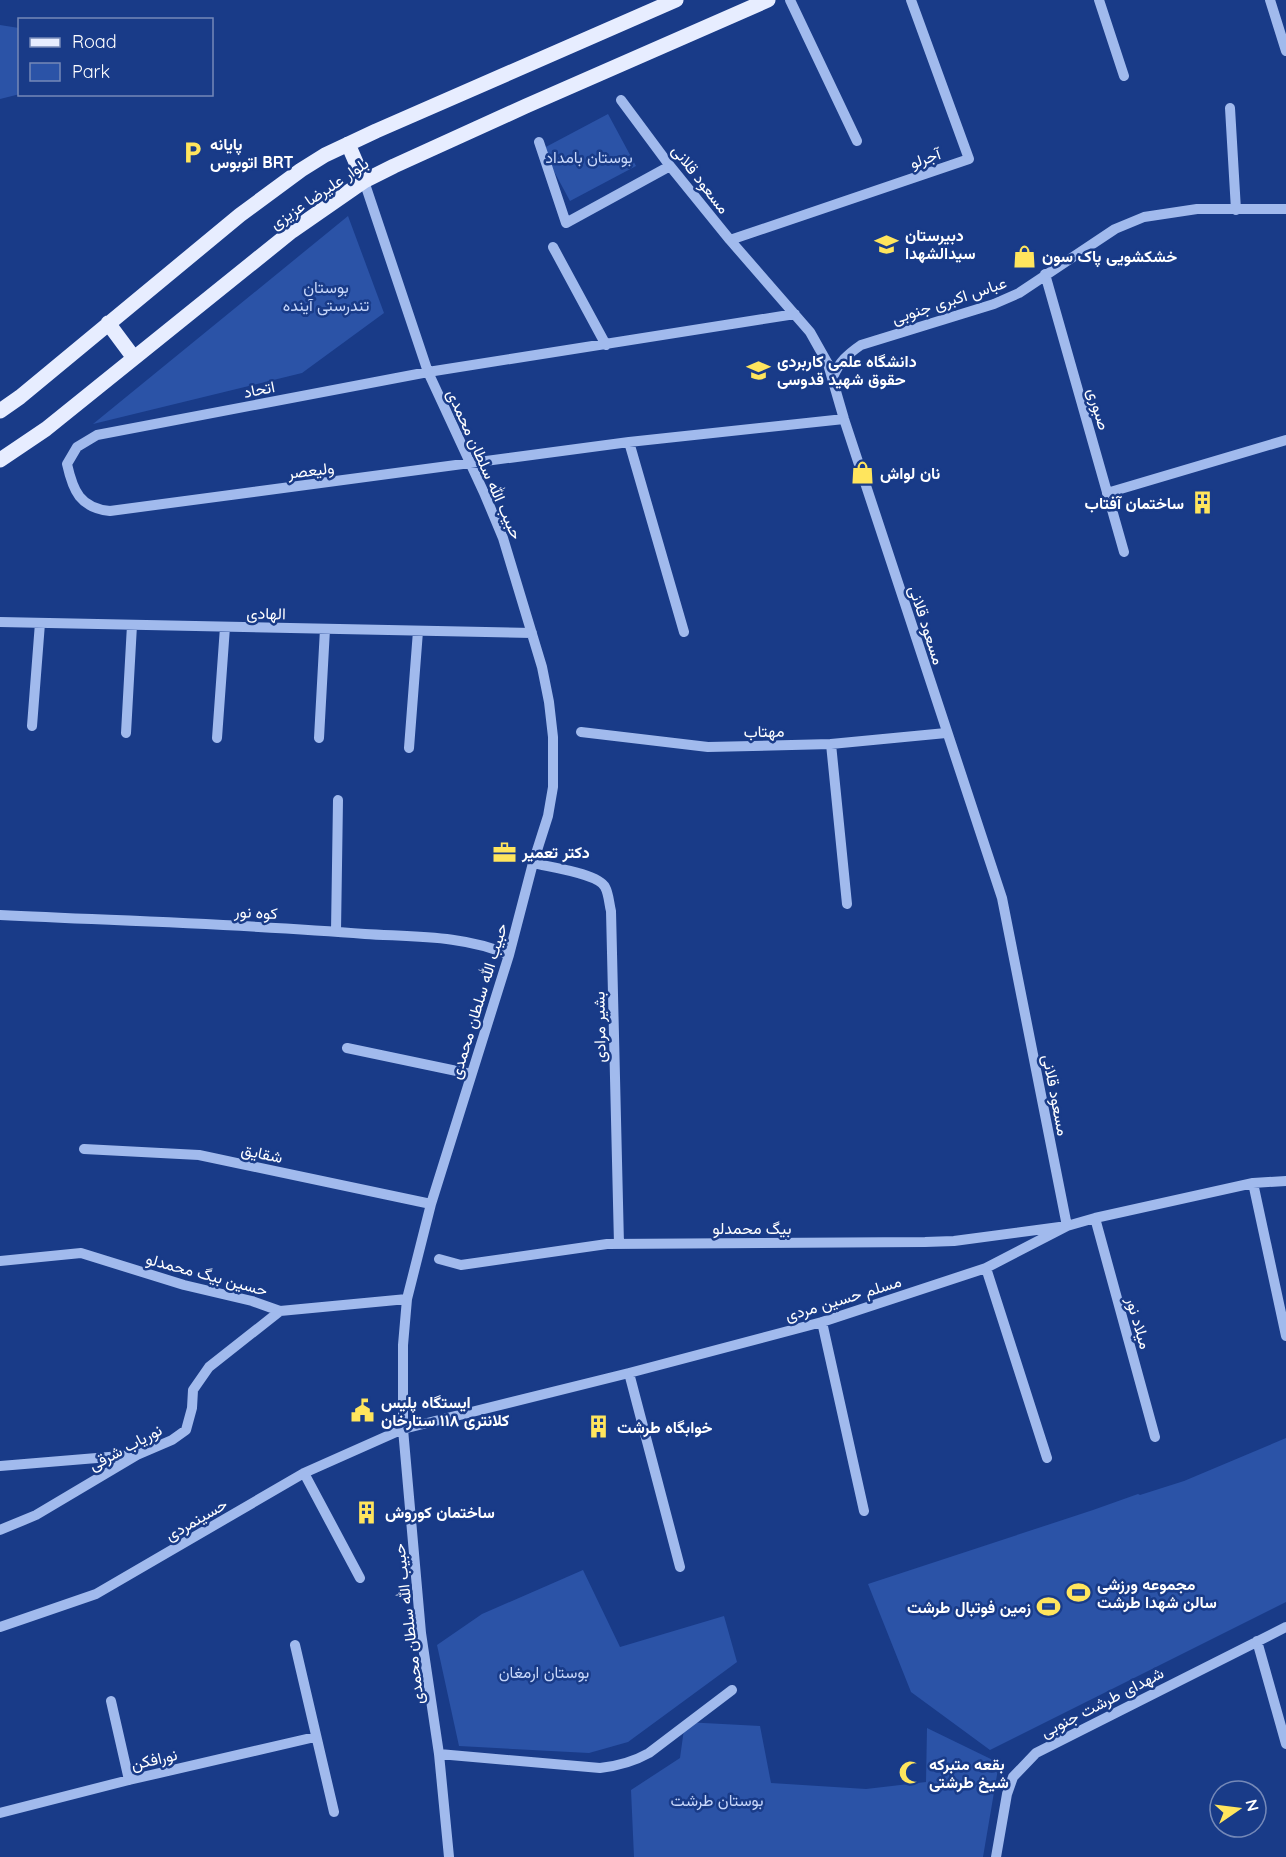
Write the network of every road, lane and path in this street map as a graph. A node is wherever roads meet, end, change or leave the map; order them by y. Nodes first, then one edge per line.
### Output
1 (676, 0) edge
2 (768, 0) edge
3 (790, 0) edge
4 (911, 0) edge
5 (1099, 0) edge
6 (1270, 0) edge
7 (1286, 51) edge
8 (1124, 76) dead end
9 (621, 99) dead end
10 (1230, 108) dead end
11 (857, 141) dead end
12 (539, 142) dead end
13 (348, 144) junction
14 (670, 166) junction
15 (364, 181) junction
16 (1286, 209) edge
17 (1236, 210) junction
18 (730, 240) junction
19 (553, 247) dead end
20 (1045, 274) junction
21 (795, 315) junction
22 (108, 323) junction
23 (606, 345) junction
24 (134, 358) junction
25 (428, 372) junction
26 (833, 377) junction
27 (0, 411) edge
28 (844, 419) junction
29 (97, 435) joint
30 (1286, 440) edge
31 (629, 442) junction
32 (0, 460) edge
33 (471, 464) junction
34 (1107, 493) junction
35 (1124, 552) dead end
36 (0, 622) edge
37 (40, 623) junction
38 (132, 625) junction
39 (225, 627) junction
40 (325, 629) junction
41 (418, 631) junction
42 (684, 632) dead end
43 (532, 633) junction
44 (32, 726) dead end
45 (581, 732) dead end
46 (126, 733) dead end
47 (946, 733) junction
48 (217, 738) dead end
49 (319, 738) dead end
50 (831, 744) junction
51 (409, 748) dead end
52 (338, 800) dead end
53 (533, 863) junction
54 (847, 904) dead end
55 (0, 915) edge
56 (336, 932) junction
57 (509, 955) junction
58 (347, 1048) dead end
59 (471, 1074) junction
60 (84, 1149) dead end
61 (1286, 1181) edge
62 (1252, 1183) junction
63 (431, 1204) junction
64 (1095, 1218) junction
65 (1067, 1226) junction
66 (619, 1244) junction
67 (439, 1259) dead end
68 (0, 1261) edge
69 (986, 1268) junction
70 (407, 1299) junction
71 (280, 1311) junction
72 (822, 1322) junction
73 (1286, 1336) edge
74 (629, 1373) junction
75 (403, 1429) junction
76 (1155, 1437) dead end
77 (137, 1455) junction
78 (1047, 1458) dead end
79 (0, 1466) edge
80 (304, 1473) junction
81 (864, 1510) dead end
82 (0, 1530) edge
83 (680, 1568) dead end
84 (360, 1578) dead end
85 (0, 1627) edge
86 (1286, 1628) edge
87 (1257, 1641) junction
88 (296, 1645) dead end
89 (732, 1690) dead end
90 (111, 1701) dead end
91 (315, 1737) junction
92 (1286, 1744) edge
93 (439, 1754) junction
94 (129, 1780) junction
95 (334, 1812) dead end
96 (0, 1813) edge
97 (449, 1857) edge
98 (996, 1857) edge

1 - 13 main road, بلوار علیرضا عزیزی
2 - 15 main road, بلوار علیرضا عزیزی
3 - 11 street
4 - 18 street, آجرلو
5 - 8 street
6 - 7 street
9 - 14 street, مسعود قلانی
10 - 17 street
12 - 14 street
13 - 15 main road
13 - 22 main road, بلوار علیرضا عزیزی
14 - 18 street, مسعود قلانی
15 - 24 main road, بلوار علیرضا عزیزی
15 - 25 street, حبیب الله سلطان محمدی
16 - 17 street, عباس اکبری جنوبی
17 - 20 street, عباس اکبری جنوبی
18 - 21 street, مسعود قلانی
19 - 23 street
20 - 26 street, عباس اکبری جنوبی
20 - 34 street, صبوری
21 - 23 street
21 - 26 street, مسعود قلانی
22 - 24 main road
22 - 27 main road, بلوار علیرضا عزیزی
23 - 25 street
24 - 32 main road, بلوار علیرضا عزیزی
25 - 29 street, اتحاد
25 - 33 street, حبیب الله سلطان محمدی
26 - 28 street, مسعود قلانی
28 - 31 street, ولیعصر
28 - 47 street, مسعود قلانی
29 - 33 street, ولیعصر
30 - 34 street
31 - 33 street, ولیعصر
31 - 42 street
33 - 43 street, حبیب الله سلطان محمدی
34 - 35 street, صبوری
36 - 37 street, الهادی
37 - 38 street, الهادی
37 - 44 street
38 - 39 street, الهادی
38 - 46 street
39 - 40 street, الهادی
39 - 48 street
40 - 41 street, الهادی
40 - 49 street
41 - 43 street, الهادی
41 - 51 street
43 - 53 street, حبیب الله سلطان محمدی
45 - 50 street, مهتاب
47 - 50 street, مهتاب
47 - 65 street, مسعود قلانی
50 - 54 street
52 - 56 street
53 - 57 street, حبیب الله سلطان محمدی
53 - 66 street, بشیر مرادی
55 - 56 street, کوه نور
56 - 57 street, کوه نور
57 - 59 street, حبیب الله سلطان محمدی
58 - 59 street
59 - 63 street, حبیب الله سلطان محمدی
60 - 63 street, شقایق
61 - 62 street, مسلم حسین مردی
62 - 64 street, مسلم حسین مردی
62 - 73 street
63 - 70 street, حبیب الله سلطان محمدی
64 - 65 street, مسلم حسین مردی
64 - 76 street, میلاد نور
65 - 66 street, بیگ محمدلو
65 - 69 street, مسلم حسین مردی
66 - 67 street, بیگ محمدلو
68 - 71 street, حسین بیگ محمدلو
69 - 72 street, مسلم حسین مردی
69 - 78 street
70 - 71 street, حسین بیگ محمدلو
70 - 75 street, حبیب الله سلطان محمدی
71 - 77 street, نوریاب شرقی
72 - 74 street, مسلم حسین مردی
72 - 81 street
74 - 75 street, مسلم حسین مردی
74 - 83 street
75 - 80 street, حسینمردی
75 - 93 street, حبیب الله سلطان محمدی
77 - 79 street
77 - 82 street, نوریاب شرقی
80 - 84 street
80 - 85 street, حسینمردی
86 - 87 street, شهدای طرشت جنوبی
87 - 92 street
87 - 98 street, شهدای طرشت جنوبی
88 - 91 street
89 - 93 street
90 - 94 street
91 - 94 street, نورافکن
91 - 95 street
93 - 97 street, حبیب الله سلطان محمدی
94 - 96 street, نورافکن

